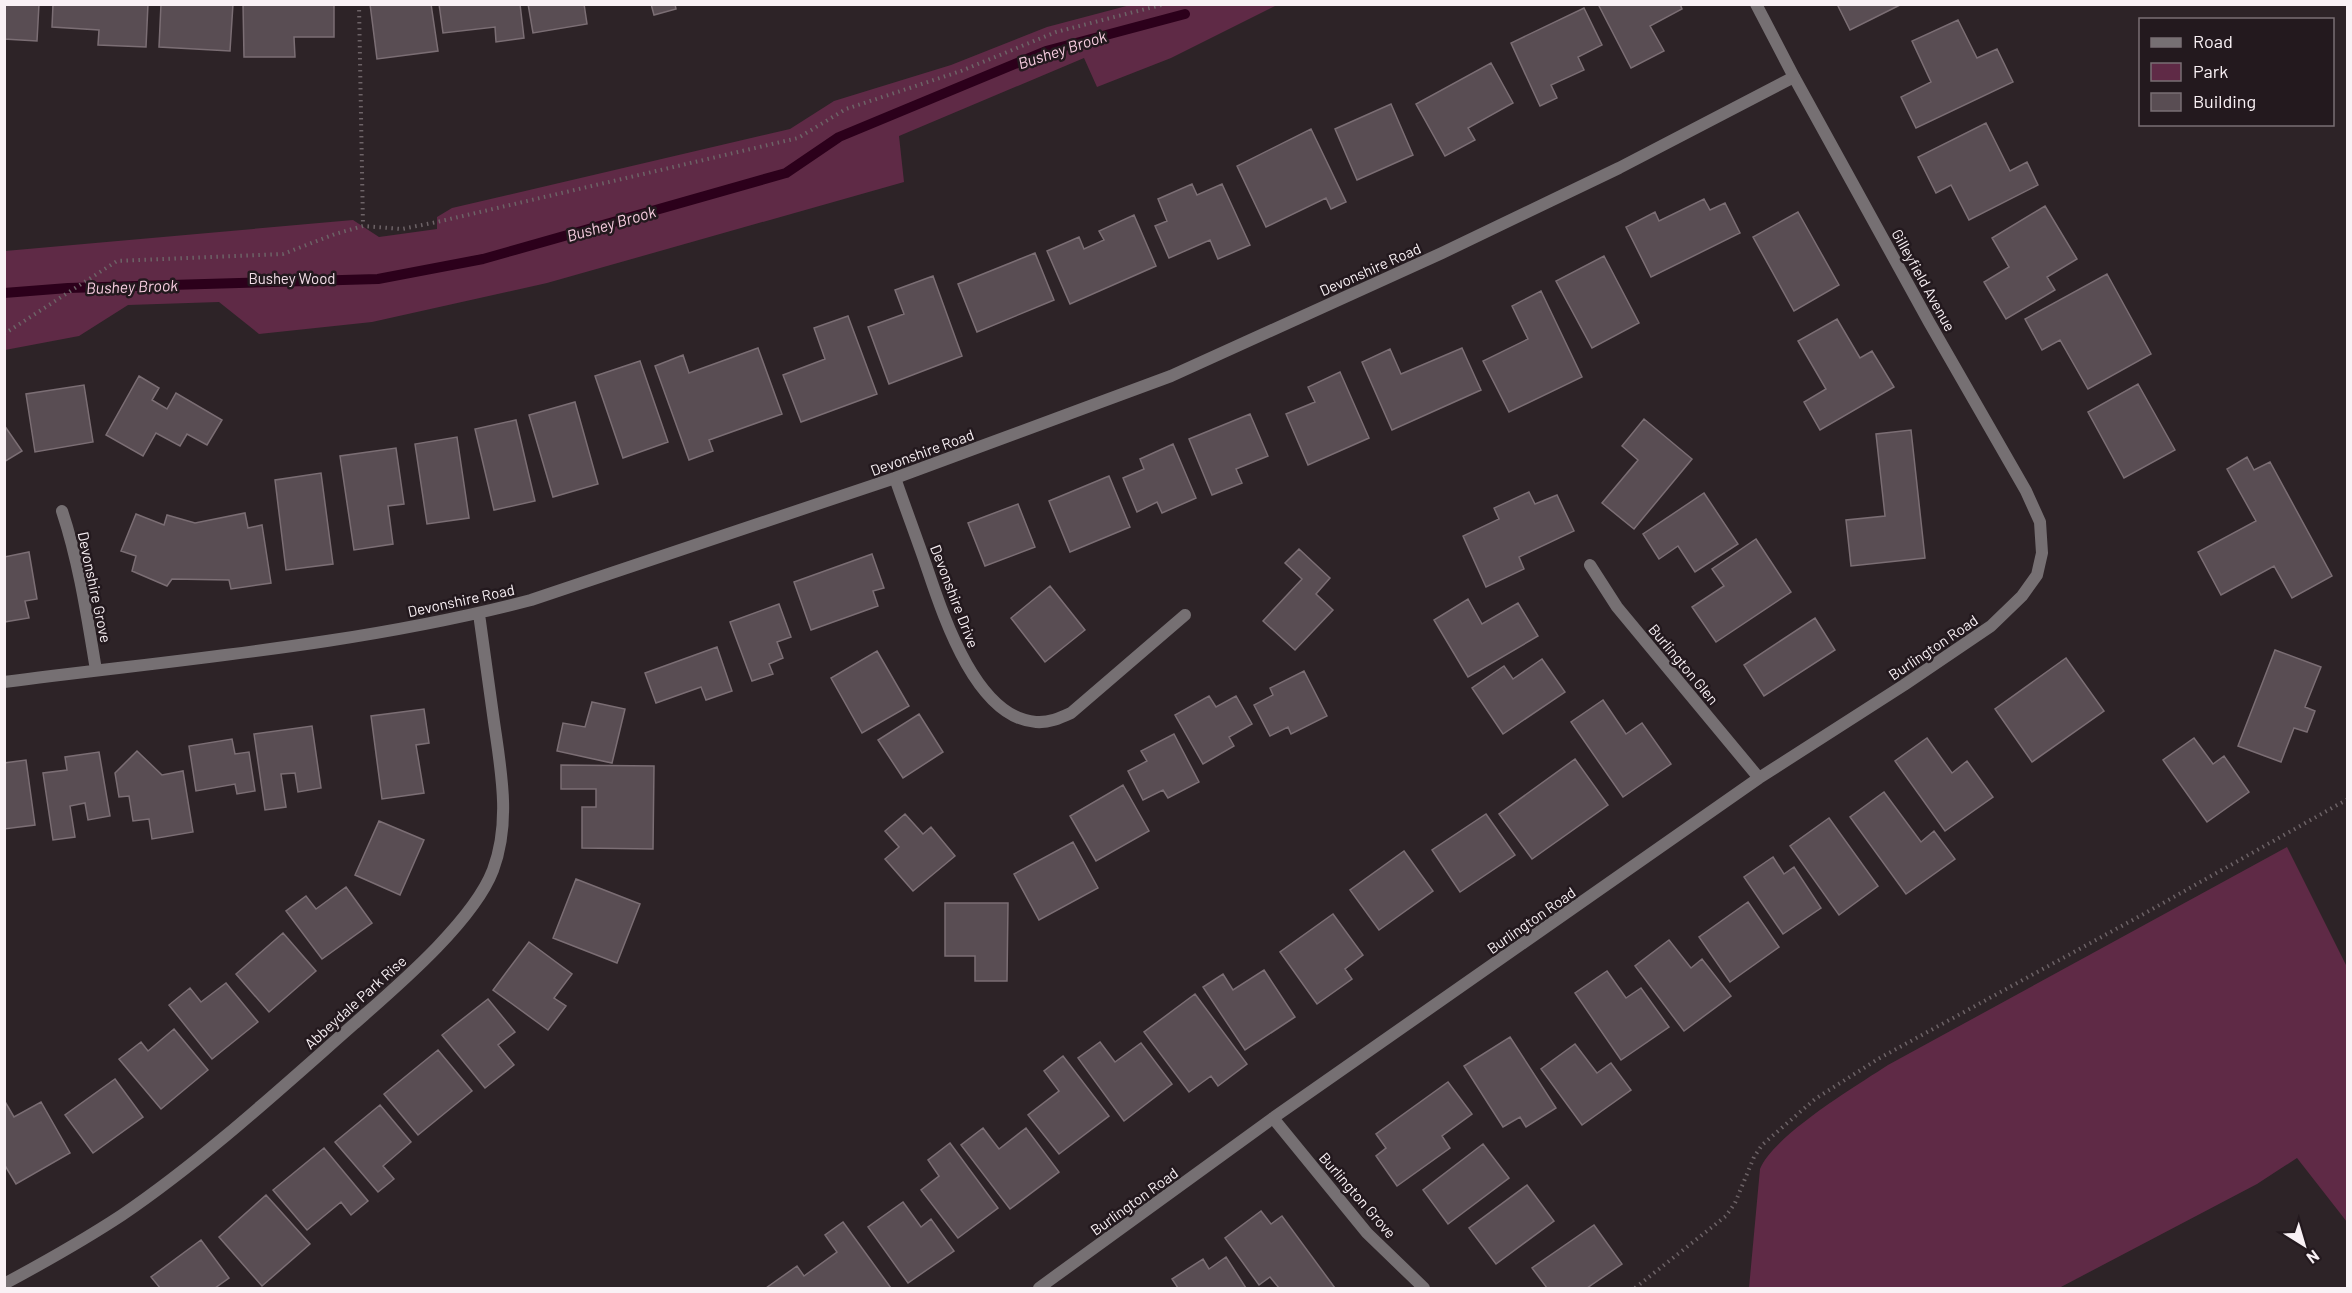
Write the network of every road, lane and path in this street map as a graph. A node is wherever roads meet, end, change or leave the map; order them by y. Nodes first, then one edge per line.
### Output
1 (359, 4) edge
2 (1165, 4) edge
3 (1756, 4) edge
4 (1794, 77) junction
5 (363, 226) junction
6 (4, 334) edge
7 (895, 478) junction
8 (62, 510) dead end
9 (1590, 565) dead end
10 (2037, 575) joint
11 (479, 614) junction
12 (1185, 615) dead end
13 (96, 670) junction
14 (4, 682) edge
15 (1759, 778) junction
16 (2348, 799) edge
17 (1273, 1118) junction
18 (4, 1284) edge
19 (1039, 1288) edge
20 (1424, 1288) edge
21 (1635, 1288) edge

1 - 5 path
2 - 5 path
3 - 4 street, Gilleyfield Avenue
4 - 7 street, Devonshire Road
4 - 10 street, Gilleyfield Avenue
5 - 6 path
7 - 11 street, Devonshire Road
7 - 12 street, Devonshire Drive
8 - 13 street, Devonshire Grove
9 - 15 street, Burlington Glen
10 - 15 street, Burlington Road
11 - 13 street, Devonshire Road
11 - 18 street, Abbeydale Park Rise
13 - 14 street, Devonshire Road
15 - 17 street, Burlington Road
16 - 21 path
17 - 19 street, Burlington Road
17 - 20 street, Burlington Grove

